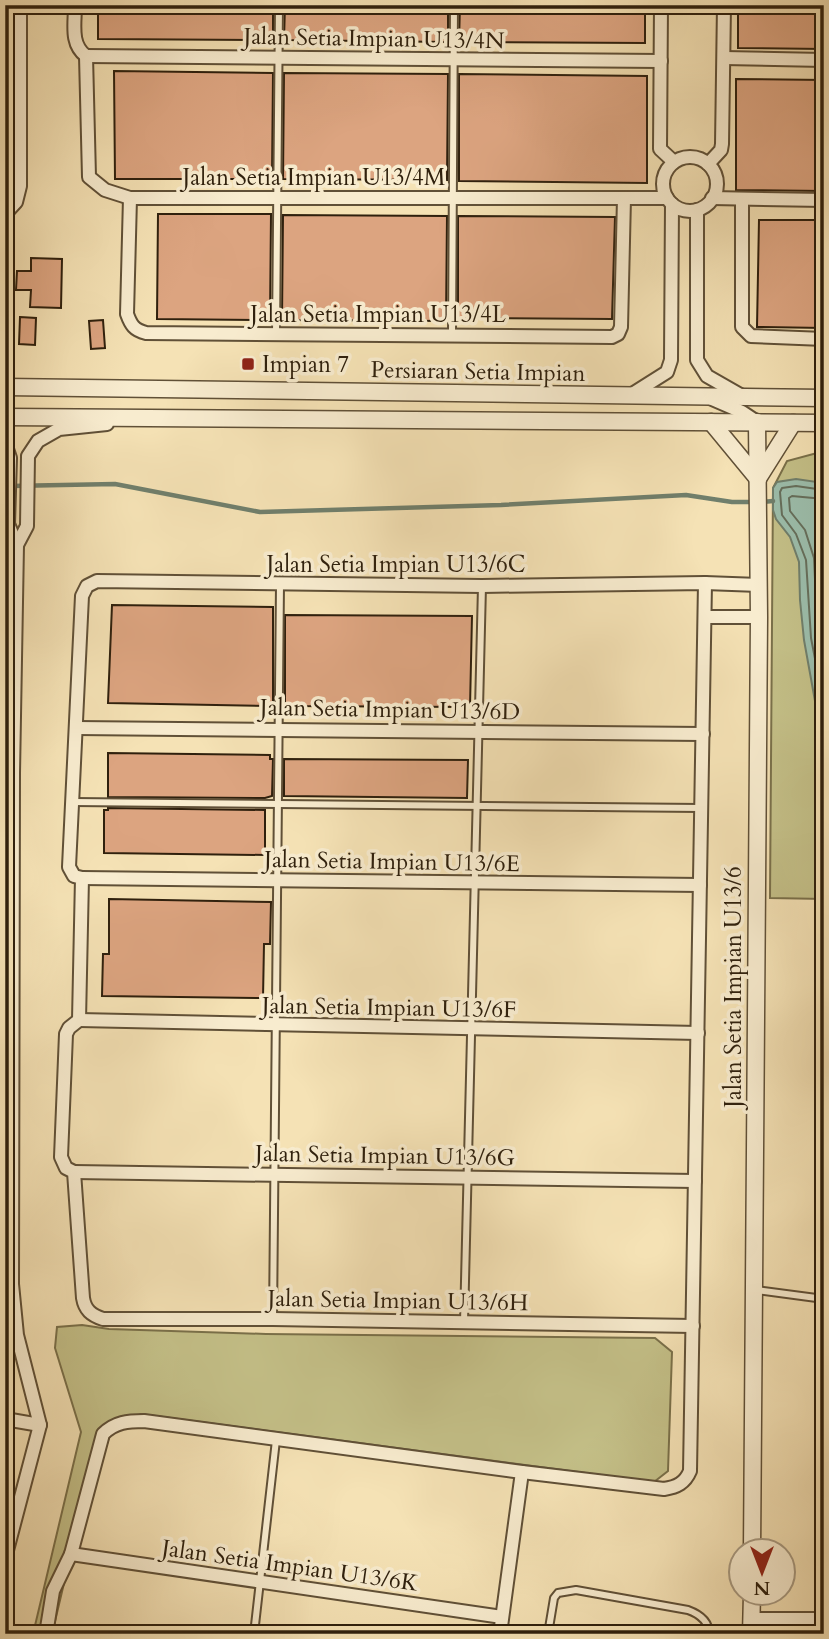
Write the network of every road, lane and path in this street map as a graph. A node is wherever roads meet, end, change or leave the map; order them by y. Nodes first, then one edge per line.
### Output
1 (20, 5) edge
2 (75, 5) edge
3 (279, 5) edge
4 (454, 5) edge
5 (661, 5) edge
6 (724, 5) edge
7 (86, 56) junction
8 (278, 57) junction
9 (724, 58) junction
10 (454, 60) junction
11 (824, 60) edge
12 (660, 61) junction
13 (5, 106) edge
14 (20, 106) junction
15 (674, 162) junction
16 (708, 164) junction
17 (130, 198) junction
18 (277, 198) junction
19 (453, 198) junction
20 (624, 198) junction
21 (712, 198) junction
22 (742, 198) junction
23 (824, 200) edge
24 (669, 201) junction
25 (697, 210) junction
26 (5, 214) edge
27 (673, 257) junction
28 (698, 257) junction
29 (276, 334) junction
30 (452, 335) junction
31 (824, 339) edge
32 (5, 387) edge
33 (629, 396) junction
34 (705, 397) junction
35 (744, 397) junction
36 (824, 398) edge
37 (5, 417) edge
38 (149, 420) junction
39 (711, 422) junction
40 (757, 422) junction
41 (793, 423) junction
42 (824, 423) edge
43 (5, 443) edge
44 (758, 483) junction
45 (11, 546) edge
46 (705, 583) junction
47 (280, 584) junction
48 (759, 585) junction
49 (482, 586) junction
50 (705, 617) junction
51 (759, 617) junction
52 (11, 658) edge
53 (77, 728) junction
54 (279, 729) junction
55 (479, 731) junction
56 (703, 734) junction
57 (9, 774) edge
58 (73, 802) junction
59 (278, 804) junction
60 (477, 806) junction
61 (702, 808) junction
62 (82, 878) junction
63 (277, 880) junction
64 (475, 883) junction
65 (700, 885) junction
66 (9, 889) edge
67 (9, 1010) edge
68 (79, 1020) junction
69 (276, 1026) junction
70 (471, 1029) junction
71 (698, 1033) junction
72 (74, 1172) junction
73 (274, 1174) junction
74 (468, 1178) junction
75 (695, 1181) junction
76 (754, 1290) junction
77 (824, 1299) edge
78 (273, 1319) junction
79 (464, 1322) junction
80 (693, 1326) junction
81 (5, 1419) edge
82 (40, 1425) junction
83 (276, 1440) junction
84 (522, 1472) junction
85 (752, 1538) edge
86 (6, 1552) edge
87 (71, 1554) junction
88 (260, 1582) junction
89 (752, 1608) edge
90 (502, 1618) junction
91 (824, 1619) edge
92 (751, 1626) edge
93 (46, 1634) edge
94 (254, 1634) edge
95 (500, 1634) edge
96 (548, 1634) edge
97 (709, 1634) edge

1 - 14 street
2 - 7 street
3 - 8 lane
4 - 10 lane
5 - 12 street
6 - 9 street
7 - 8 street, Jalan Setia Impian U13/4N
7 - 17 street, Jalan Setia Impian U13/4M
8 - 10 street, Jalan Setia Impian U13/4N
8 - 18 lane
9 - 11 street
9 - 16 street
10 - 12 street, Jalan Setia Impian U13/4N
10 - 19 lane
12 - 15 street
13 - 14 street
14 - 26 street
15 - 16 street
15 - 24 street
16 - 21 street
17 - 18 street, Jalan Setia Impian U13/4M
17 - 29 street, Jalan Setia Impian U13/4L
18 - 19 street, Jalan Setia Impian U13/4M
18 - 29 lane
19 - 20 street, Jalan Setia Impian U13/4M
19 - 30 lane
20 - 24 street, Jalan Setia Impian U13/4M
20 - 30 street, Jalan Setia Impian U13/4L
21 - 22 street
21 - 25 street
22 - 23 street
22 - 31 street
24 - 25 street
24 - 27 street
25 - 28 street
27 - 28 street
27 - 33 street
28 - 35 street
29 - 30 street, Jalan Setia Impian U13/4L
32 - 33 street, Persiaran Setia Impian
33 - 34 street, Persiaran Setia Impian
34 - 35 street, Persiaran Setia Impian
34 - 40 street
35 - 36 street, Persiaran Setia Impian
37 - 38 street
38 - 39 street
38 - 45 street
39 - 40 street
39 - 44 street
40 - 41 street
40 - 44 street, Jalan Setia Impian U13/6
41 - 42 street
41 - 44 street
43 - 45 street
44 - 48 street, Jalan Setia Impian U13/6
45 - 52 street
46 - 48 street, Jalan Setia Impian U13/6C
46 - 49 street, Jalan Setia Impian U13/6C
46 - 50 street
47 - 49 street, Jalan Setia Impian U13/6C
47 - 53 street, Jalan Setia Impian U13/6C
47 - 54 lane
48 - 51 street, Jalan Setia Impian U13/6
49 - 55 lane
50 - 51 street
50 - 56 street
51 - 76 street, Jalan Setia Impian U13/6
52 - 57 street
53 - 54 street, Jalan Setia Impian U13/6D
53 - 58 street
54 - 55 street, Jalan Setia Impian U13/6D
54 - 59 lane
55 - 56 street, Jalan Setia Impian U13/6D
55 - 60 lane
56 - 61 street
57 - 66 street
58 - 59 lane
58 - 62 street
59 - 60 lane
59 - 63 lane
60 - 61 lane
60 - 64 lane
61 - 65 street
62 - 63 street, Jalan Setia Impian U13/6E
62 - 68 street
63 - 64 street, Jalan Setia Impian U13/6E
63 - 69 lane
64 - 65 street, Jalan Setia Impian U13/6E
64 - 70 lane
65 - 71 street
66 - 67 street
67 - 82 street
68 - 69 street, Jalan Setia Impian U13/6F
68 - 72 street
69 - 70 street, Jalan Setia Impian U13/6F
69 - 73 lane
70 - 71 street, Jalan Setia Impian U13/6F
70 - 74 lane
71 - 75 street
72 - 73 street, Jalan Setia Impian U13/6G
72 - 78 street, Jalan Setia Impian U13/6H
73 - 74 street, Jalan Setia Impian U13/6G
73 - 78 lane
74 - 75 street, Jalan Setia Impian U13/6G
74 - 79 lane
75 - 80 street
76 - 77 lane
76 - 85 street, Jalan Setia Impian U13/6
78 - 79 street, Jalan Setia Impian U13/6H
79 - 80 street, Jalan Setia Impian U13/6H
80 - 84 street
81 - 82 street
82 - 86 street
83 - 84 street
83 - 87 street
83 - 88 lane
84 - 90 street
87 - 88 street, Jalan Setia Impian U13/6K
87 - 93 street
88 - 90 street, Jalan Setia Impian U13/6K
88 - 94 lane
89 - 92 street
90 - 95 street
91 - 92 street
96 - 97 lane

